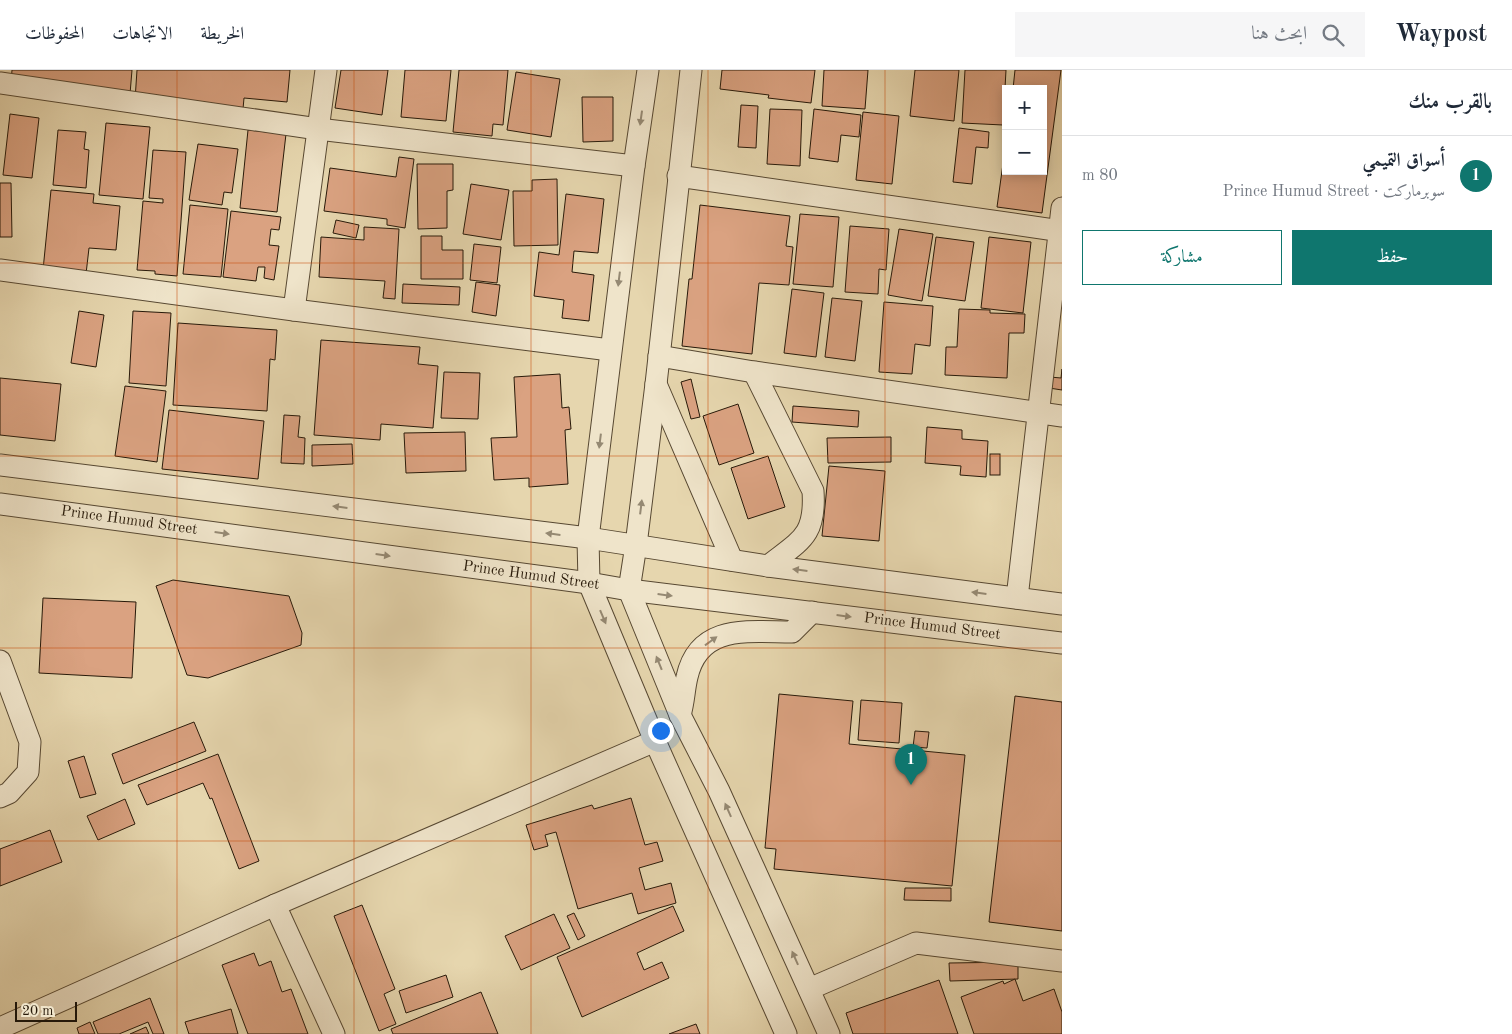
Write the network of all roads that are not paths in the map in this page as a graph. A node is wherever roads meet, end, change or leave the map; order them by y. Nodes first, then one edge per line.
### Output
1 (326, 70) edge
2 (648, 70) edge
3 (691, 70) edge
4 (0, 83) edge
5 (318, 129) junction
6 (634, 166) junction
7 (678, 176) junction
8 (1062, 208) edge
9 (1061, 231) edge
10 (0, 270) edge
11 (294, 310) junction
12 (610, 350) junction
13 (659, 356) junction
14 (754, 372) junction
15 (656, 384) junction
16 (1038, 413) junction
17 (1062, 416) edge
18 (0, 465) edge
19 (0, 504) edge
20 (588, 538) junction
21 (636, 545) junction
22 (732, 560) junction
23 (768, 566) junction
24 (589, 584) junction
25 (629, 590) junction
26 (1017, 598) junction
27 (1062, 604) edge
28 (812, 612) junction
29 (1062, 643) edge
30 (0, 661) edge
31 (680, 715) junction
32 (655, 741) junction
33 (0, 797) edge
34 (275, 905) junction
35 (1062, 961) edge
36 (809, 989) junction
37 (0, 1028) edge
38 (334, 1034) edge
39 (786, 1034) edge
40 (829, 1034) edge

1 - 5 street
2 -> 6 street
3 - 7 street
4 - 5 street
5 - 6 street
5 - 11 street
6 -> 12 street
7 - 9 street
7 - 13 street
8 - 9 street
9 - 16 street
10 - 11 street
11 - 12 street
12 -> 20 street
13 - 14 street
13 - 15 street
14 - 16 street
14 - 23 street
21 -> 15 street
15 - 22 street
16 - 17 street
16 - 26 street
20 -> 18 street
19 -> 24 street, Prince Humud Street
20 - 21 street
20 - 24 street
21 - 22 street
21 - 25 street
22 - 23 street
26 -> 23 street
24 - 25 street, Prince Humud Street
24 -> 32 street
25 -> 28 street, Prince Humud Street
31 -> 25 street
26 - 27 street
28 -> 29 street, Prince Humud Street
31 -> 28 street
30 - 33 street
36 -> 31 street
32 - 34 street
32 - 39 street
34 - 37 street
34 - 38 street
35 - 36 street
36 - 40 street

